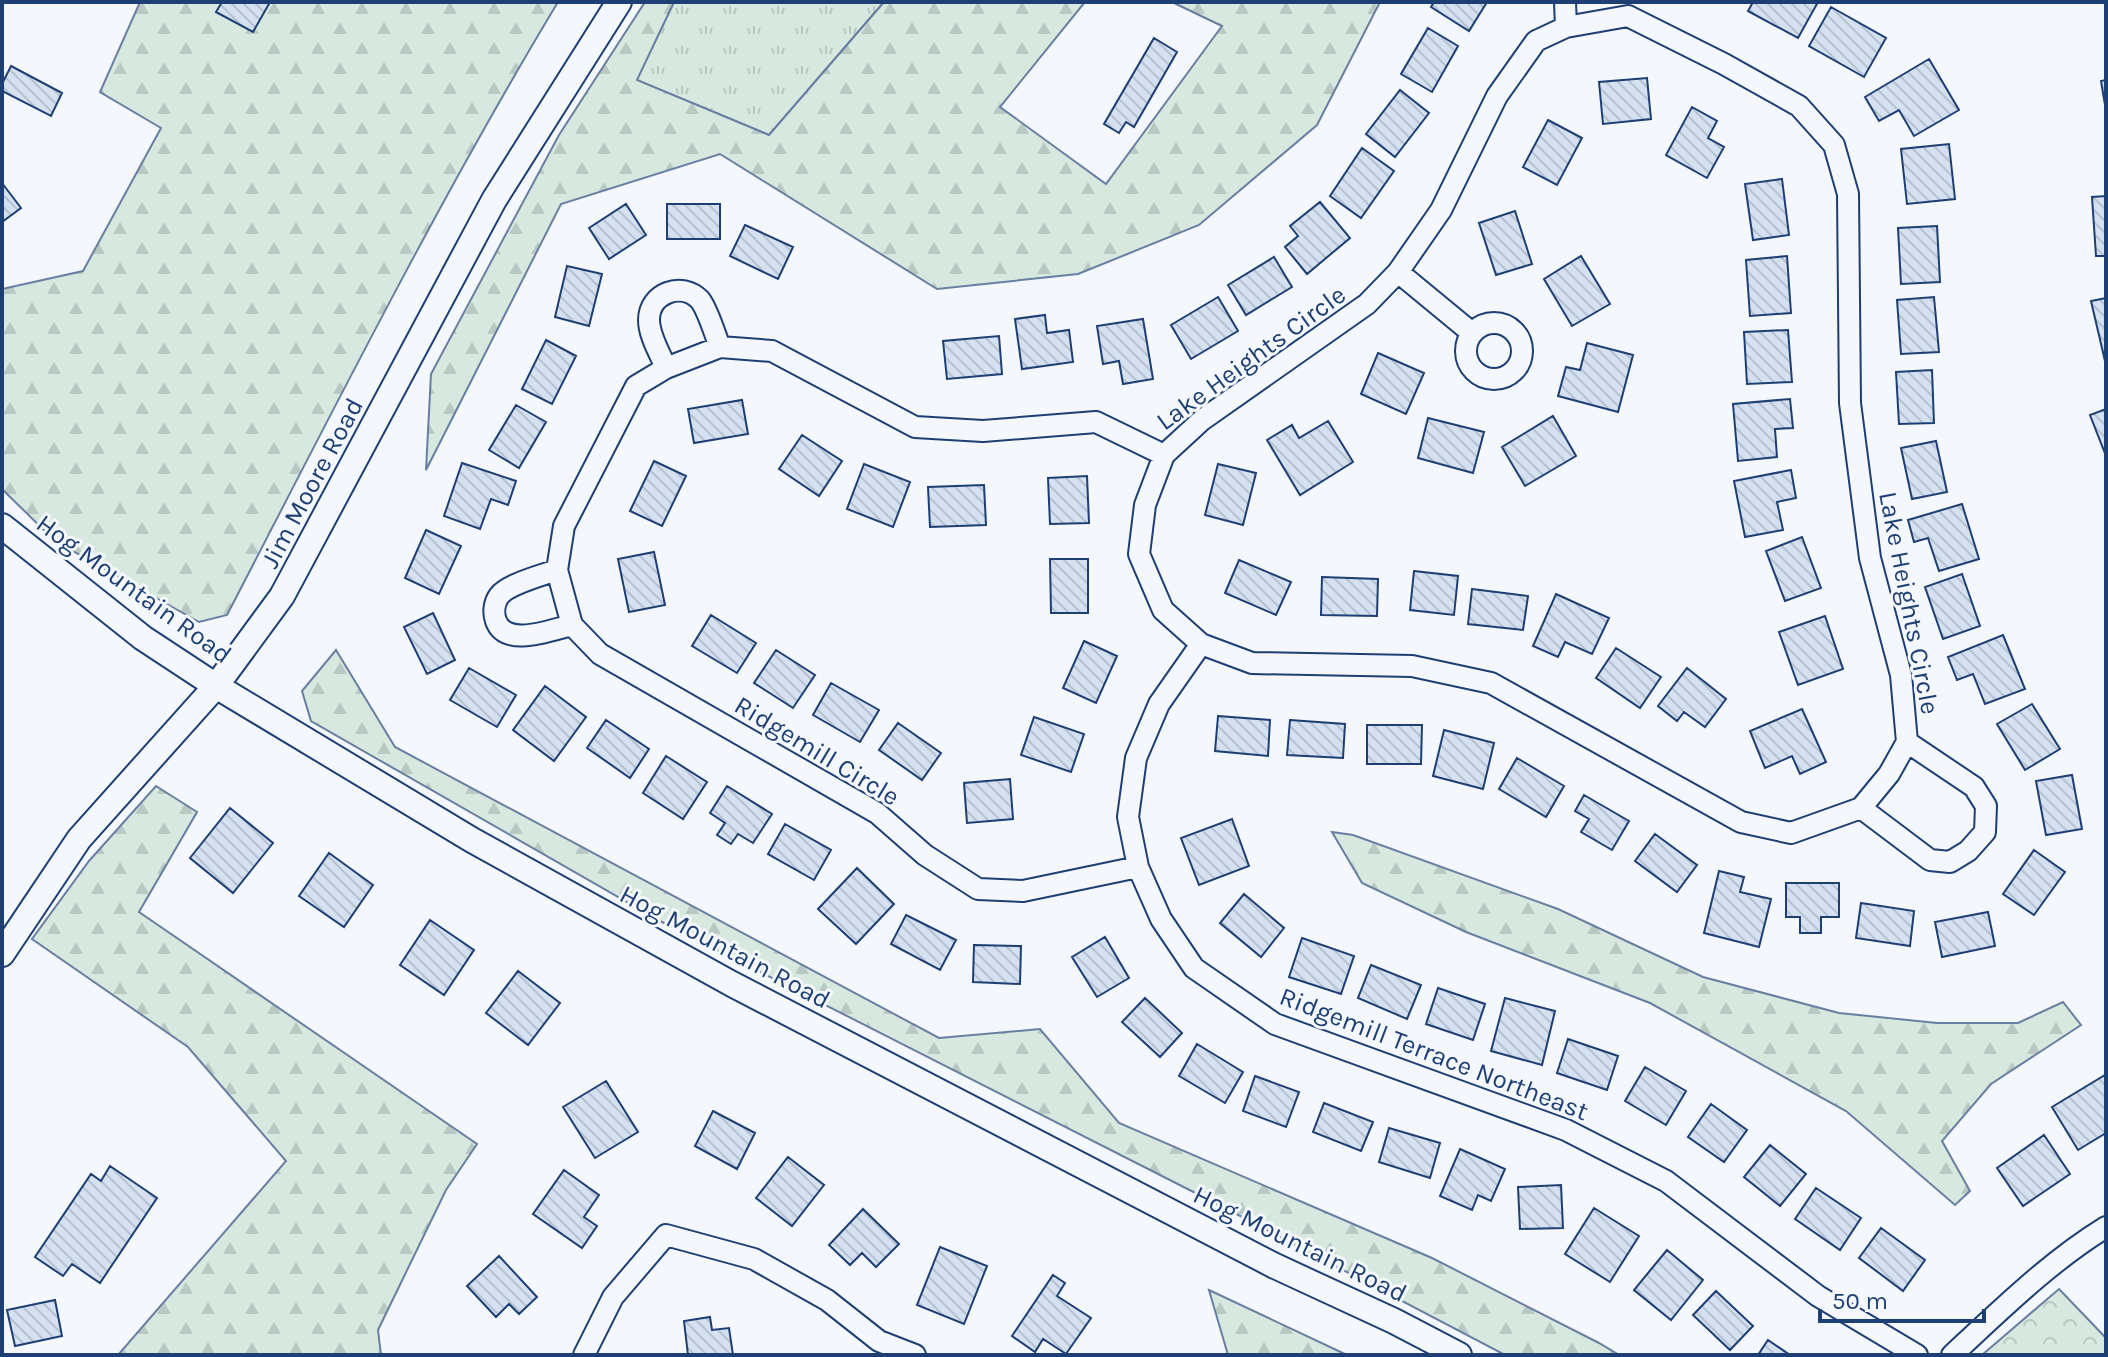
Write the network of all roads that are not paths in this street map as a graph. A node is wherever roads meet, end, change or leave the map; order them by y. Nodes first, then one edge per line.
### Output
1 (619, 2) edge
2 (1565, 2) edge
3 (1627, 9) edge
4 (1566, 27) junction
5 (1398, 272) junction
6 (1472, 333) dead end
7 (720, 347) junction
8 (666, 368) junction
9 (1164, 455) junction
10 (2, 526) edge
11 (557, 570) junction
12 (572, 625) junction
13 (1201, 644) junction
14 (216, 686) junction
15 (1907, 742) junction
16 (1861, 808) junction
17 (1138, 867) junction
18 (2, 954) edge
19 (2106, 1227) edge
20 (584, 1355) edge
21 (915, 1355) edge
22 (1459, 1355) edge
23 (1917, 1355) edge
24 (1952, 1355) edge

1 - 14 street, Jim Moore Road
2 - 4 street
3 - 4 street, Lake Heights Circle
3 - 15 street, Lake Heights Circle
4 - 5 street, Lake Heights Circle
5 - 6 street
5 - 9 street, Lake Heights Circle
7 - 8 street, Ridgemill Circle
7 - 8 street
7 - 9 street, Ridgemill Circle
8 - 11 street, Ridgemill Circle
9 - 13 street, Lake Heights Circle
10 - 14 street, Hog Mountain Road
11 - 12 street, Ridgemill Circle
11 - 12 street
12 - 17 street, Ridgemill Circle
13 - 16 street, Lake Heights Circle
13 - 17 street, Ridgemill Terrace Northeast
14 - 18 street, Jim Moore Road
14 - 22 street, Hog Mountain Road
15 - 16 street, Lake Heights Circle
15 - 16 street, Lake Heights Circle
17 - 23 street, Ridgemill Terrace Northeast
19 - 24 street
20 - 21 street

